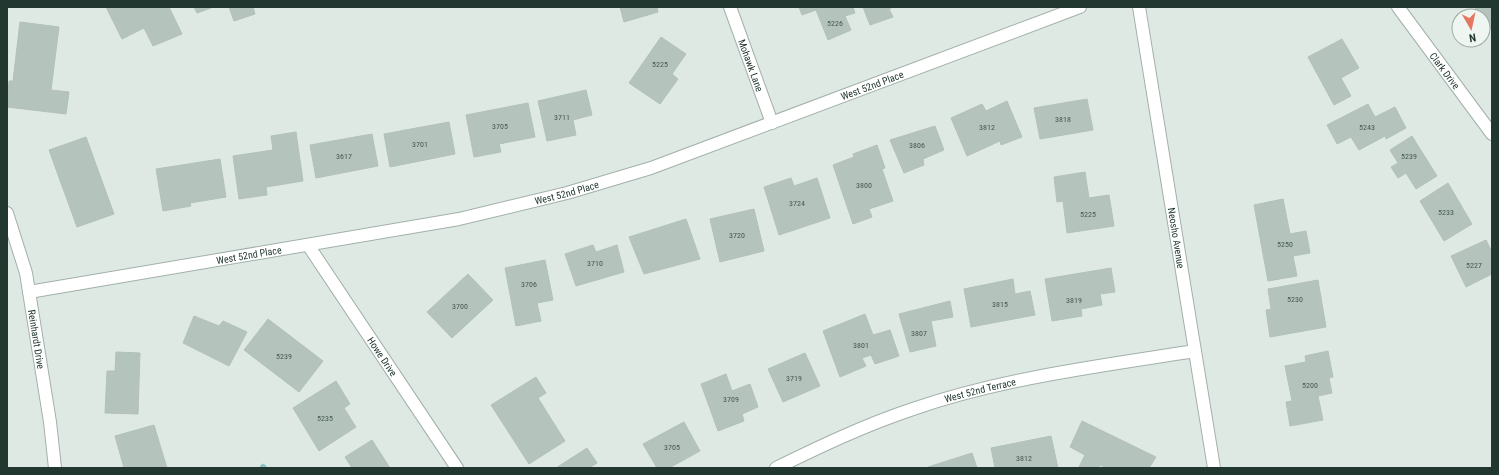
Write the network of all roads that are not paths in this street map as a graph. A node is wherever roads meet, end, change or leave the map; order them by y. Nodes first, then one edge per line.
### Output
1 (730, 7) edge
2 (1080, 7) edge
3 (1139, 7) edge
4 (1398, 7) edge
5 (772, 123) junction
6 (1492, 134) edge
7 (7, 213) edge
8 (308, 244) junction
9 (29, 292) junction
10 (1195, 351) junction
11 (55, 468) edge
12 (457, 468) edge
13 (776, 468) edge
14 (1214, 468) edge

1 - 5 street, Mohawk Lane
2 - 5 street, West 52nd Place
3 - 10 street, Neosho Avenue
4 - 6 street, Clark Drive
5 - 8 street, West 52nd Place
7 - 9 street, Reinhardt Drive
8 - 9 street, West 52nd Place
8 - 12 street, Howe Drive
9 - 11 street, Reinhardt Drive
10 - 13 street, West 52nd Terrace
10 - 14 street, Neosho Avenue

